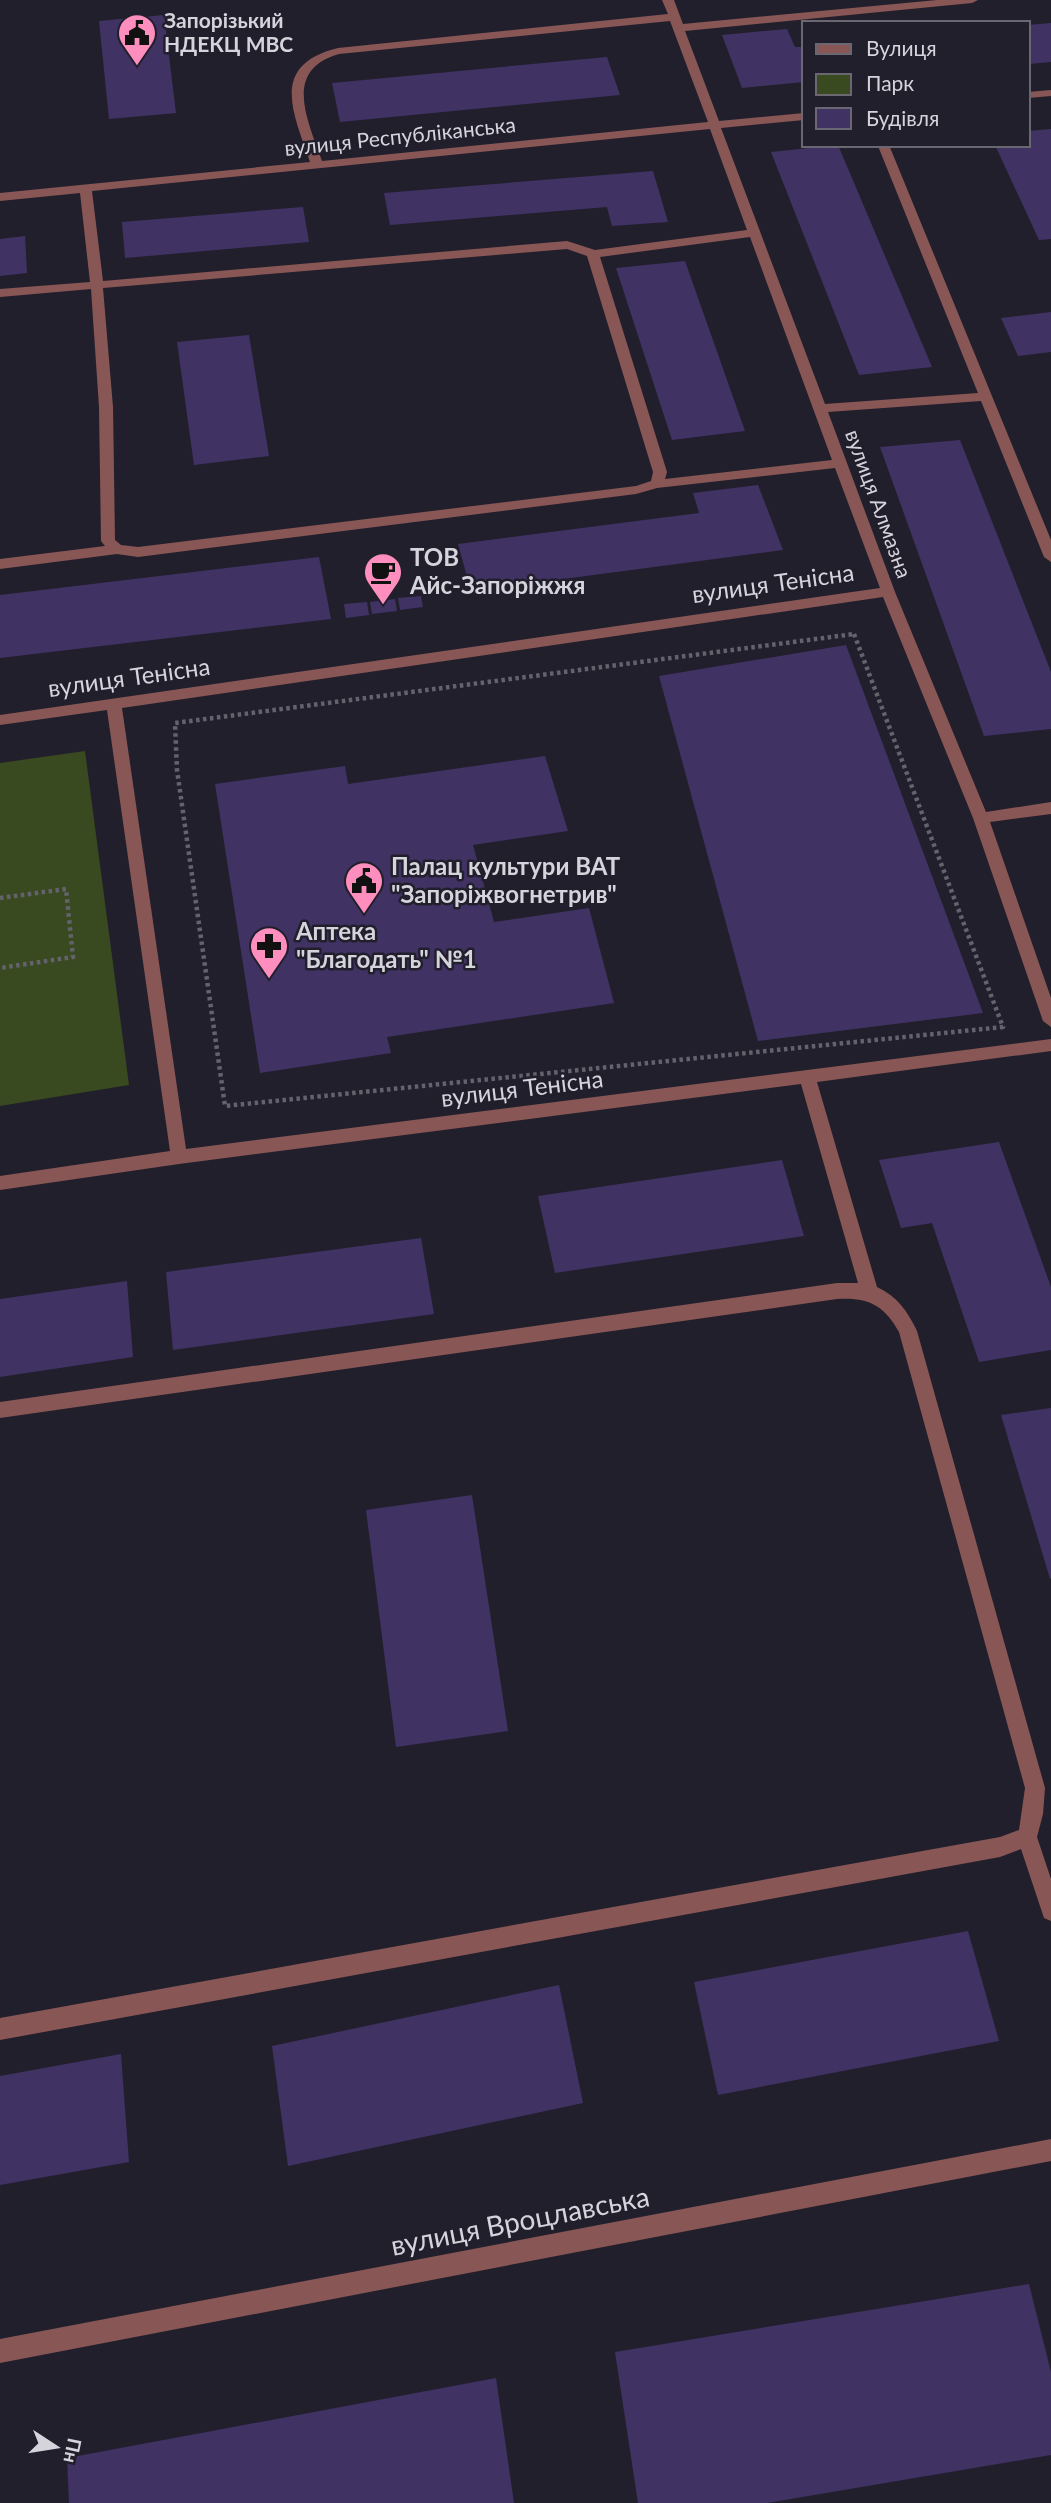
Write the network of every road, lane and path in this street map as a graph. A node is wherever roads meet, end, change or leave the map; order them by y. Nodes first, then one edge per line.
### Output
1 (668, 0) edge
2 (828, 0) edge
3 (972, 0) edge
4 (834, 13) junction
5 (676, 22) junction
6 (1051, 93) edge
7 (1030, 95) edge
8 (802, 116) edge
9 (714, 124) junction
10 (884, 147) edge
11 (317, 164) junction
12 (86, 189) junction
13 (0, 197) edge
14 (754, 233) junction
15 (593, 254) junction
16 (97, 286) junction
17 (0, 293) edge
18 (986, 397) junction
19 (820, 408) junction
20 (839, 463) junction
21 (657, 484) junction
22 (117, 549) junction
23 (1051, 557) edge
24 (0, 564) edge
25 (888, 592) junction
26 (114, 705) junction
27 (0, 720) edge
28 (177, 770) joint
29 (1051, 808) edge
30 (981, 818) junction
31 (0, 898) edge
32 (0, 968) edge
33 (1051, 1021) edge
34 (1051, 1045) edge
35 (808, 1077) junction
36 (179, 1157) junction
37 (0, 1184) edge
38 (869, 1290) junction
39 (0, 1410) edge
40 (1027, 1837) junction
41 (1051, 1911) edge
42 (0, 2029) edge
43 (1051, 2150) edge
44 (0, 2351) edge

1 - 5 street, вулиця Алмазна
2 - 4 street
3 - 4 street
4 - 5 street
5 - 9 street, вулиця Алмазна
5 - 11 street
6 - 7 street
8 - 9 street, вулиця Республіканська
9 - 11 street, вулиця Республіканська
9 - 14 street, вулиця Алмазна
10 - 18 street
11 - 12 street, вулиця Республіканська
12 - 13 street, вулиця Республіканська
12 - 16 street
14 - 15 street
14 - 19 street, вулиця Алмазна
15 - 16 street
15 - 21 street
16 - 17 street
16 - 22 street
18 - 19 street
18 - 23 street
19 - 20 street, вулиця Алмазна
20 - 21 street
20 - 25 street, вулиця Алмазна
21 - 22 street
22 - 24 street
25 - 26 street, вулиця Тенісна
25 - 30 street, вулиця Алмазна
26 - 27 street, вулиця Тенісна
26 - 36 street
28 - 28 path
29 - 30 street
30 - 33 street, вулиця Алмазна
31 - 32 path
34 - 35 street, вулиця Тенісна
35 - 36 street, вулиця Тенісна
35 - 38 street
36 - 37 street, вулиця Тенісна
38 - 39 street
38 - 40 street
40 - 41 street
40 - 42 street
43 - 44 street, вулиця Вроцлавська

